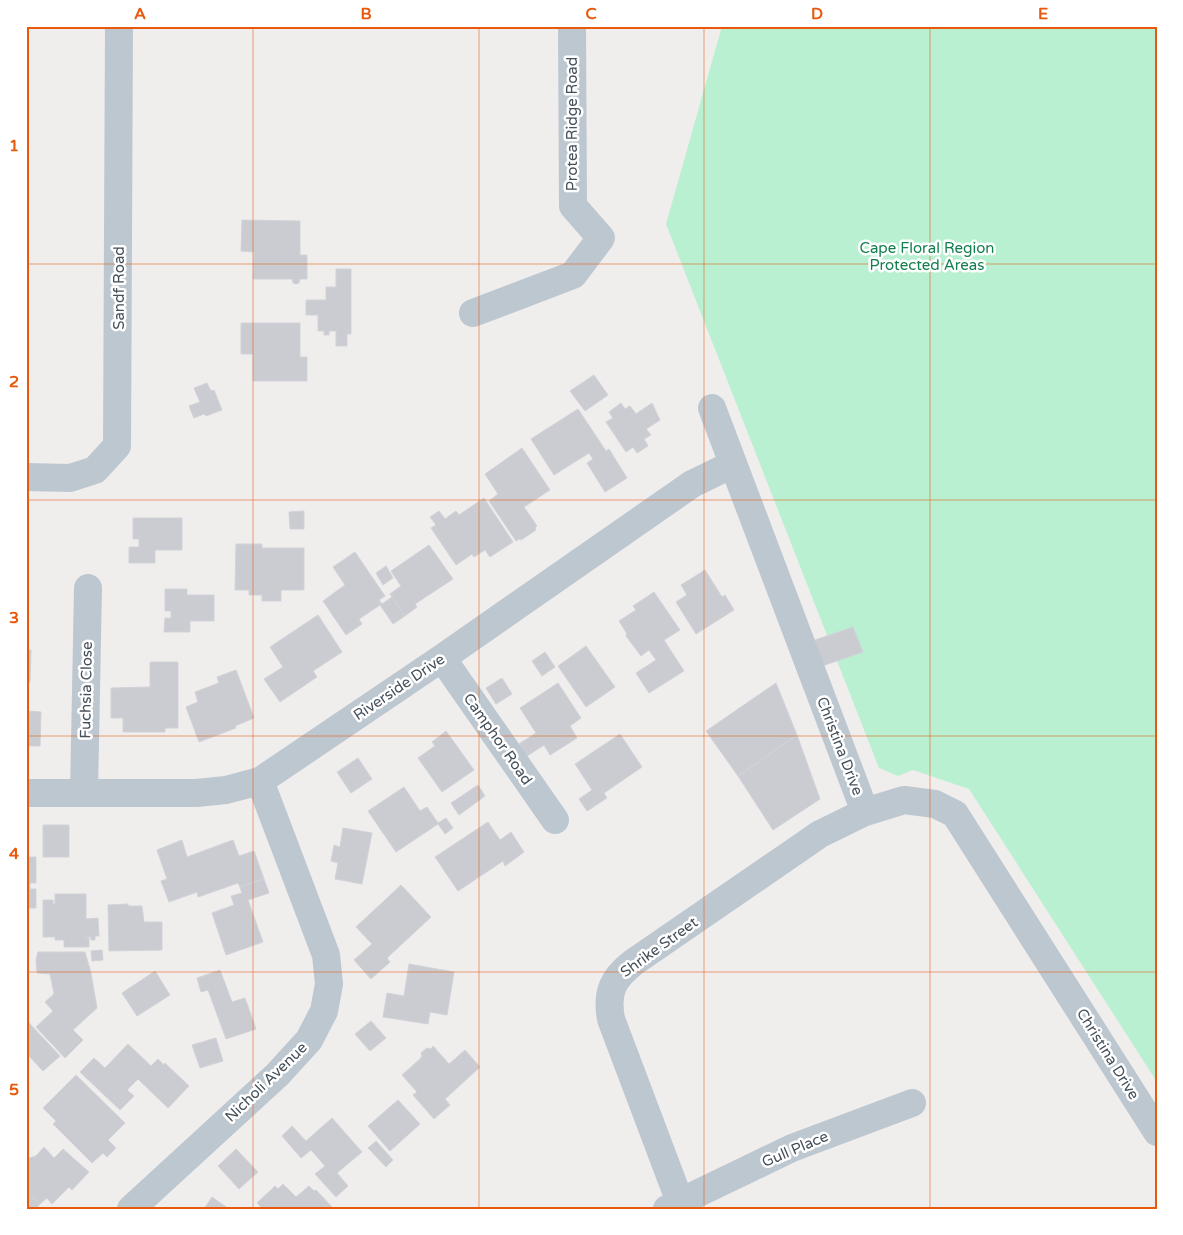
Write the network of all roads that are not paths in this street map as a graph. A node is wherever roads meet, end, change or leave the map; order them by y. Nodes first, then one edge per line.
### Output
1 (119, 26) edge
2 (572, 26) edge
3 (473, 313) dead end
4 (712, 408) dead end
5 (734, 464) junction
6 (26, 477) edge
7 (88, 588) dead end
8 (442, 658) junction
9 (260, 781) junction
10 (26, 793) edge
11 (84, 793) junction
12 (865, 812) junction
13 (555, 820) dead end
14 (912, 1103) dead end
15 (1157, 1132) edge
16 (674, 1205) edge
17 (130, 1209) edge

1 - 6 street, Sandf Road
2 - 3 street, Protea Ridge Road
4 - 5 street, Christina Drive
5 - 8 street, Riverside Drive
5 - 12 street, Christina Drive
7 - 11 street, Fuchsia Close
8 - 9 street, Riverside Drive
8 - 13 street, Camphor Road
9 - 11 street, Riverside Drive
9 - 17 street, Nicholi Avenue
10 - 11 street, Riverside Drive
12 - 15 street, Christina Drive
12 - 16 street, Shrike Street
14 - 16 street, Gull Place

